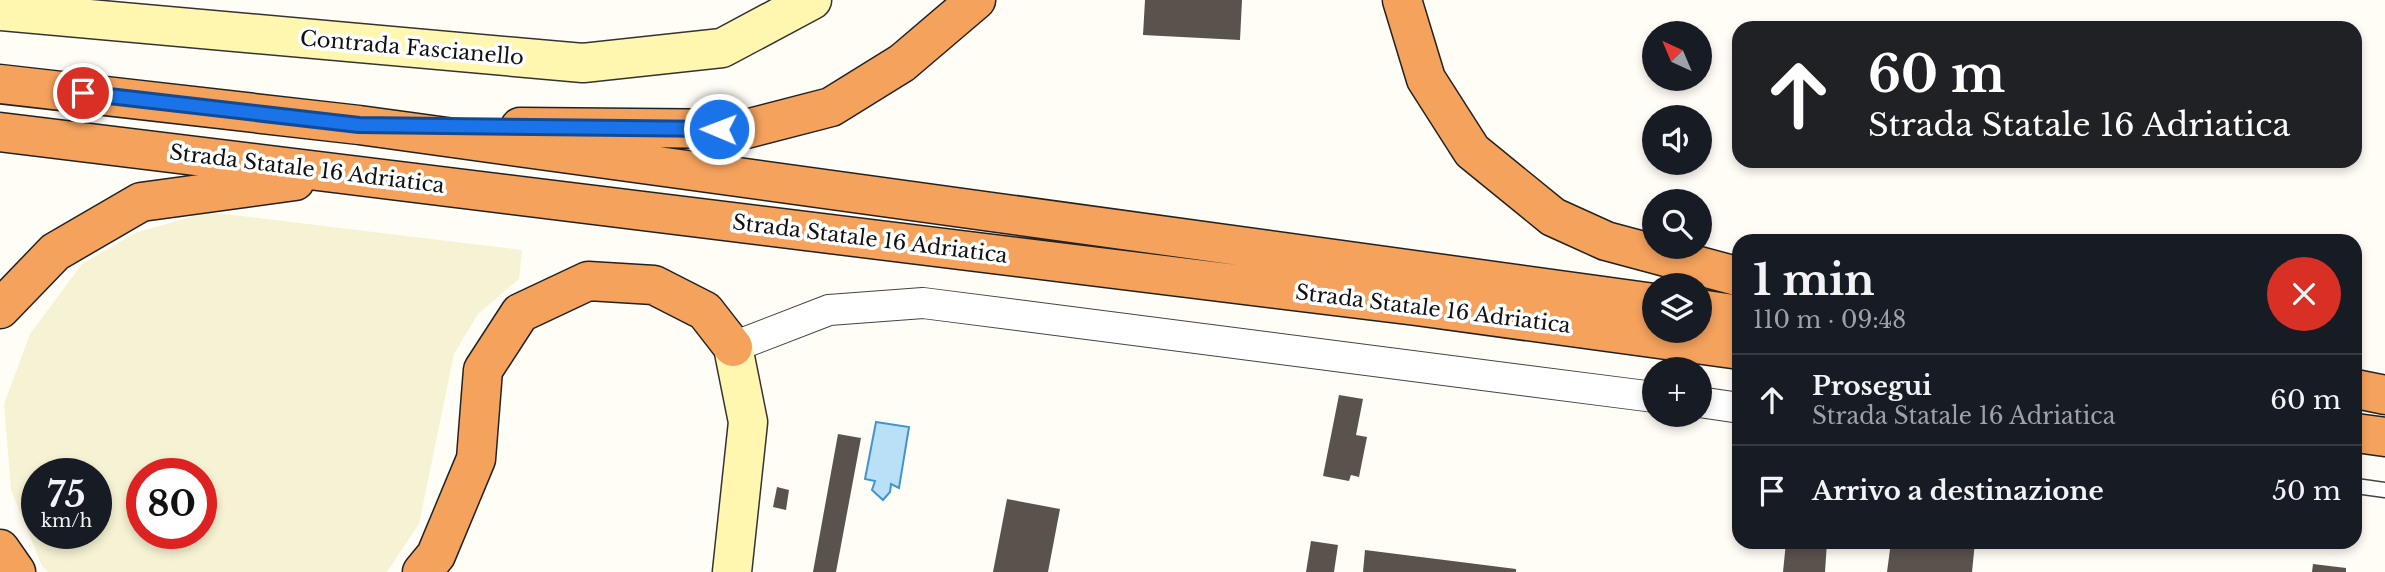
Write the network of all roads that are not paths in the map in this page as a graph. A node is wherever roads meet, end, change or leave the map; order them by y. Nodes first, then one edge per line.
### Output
1 (811, 0) edge
2 (976, 0) edge
3 (1402, 0) edge
4 (0, 11) edge
5 (0, 84) edge
6 (359, 125) junction
7 (0, 132) edge
8 (346, 174) junction
9 (1732, 274) edge
10 (1642, 301) edge
11 (0, 309) edge
12 (1712, 311) edge
13 (1732, 314) edge
14 (733, 347) junction
15 (1732, 349) edge
16 (2362, 390) edge
17 (1642, 395) edge
18 (2385, 395) edge
19 (2362, 400) edge
20 (2385, 403) edge
21 (1712, 404) edge
22 (1732, 407) edge
23 (2362, 434) edge
24 (2385, 437) edge
25 (2362, 487) edge
26 (2385, 490) edge
27 (0, 549) edge
28 (16, 572) edge
29 (422, 572) edge
30 (732, 572) edge

1 - 4 street, Contrada Fascianello
2 - 6 highway
3 - 9 highway
5 - 6 highway, Strada Statale 16 Adriatica
6 - 10 highway, Strada Statale 16 Adriatica
7 - 8 highway, Strada Statale 16 Adriatica
8 - 11 highway
8 - 15 highway, Strada Statale 16 Adriatica
12 - 13 highway
14 - 17 street
14 - 29 highway
14 - 30 street
16 - 18 highway
19 - 20 highway
21 - 22 street
23 - 24 highway
25 - 26 lane
27 - 28 highway

